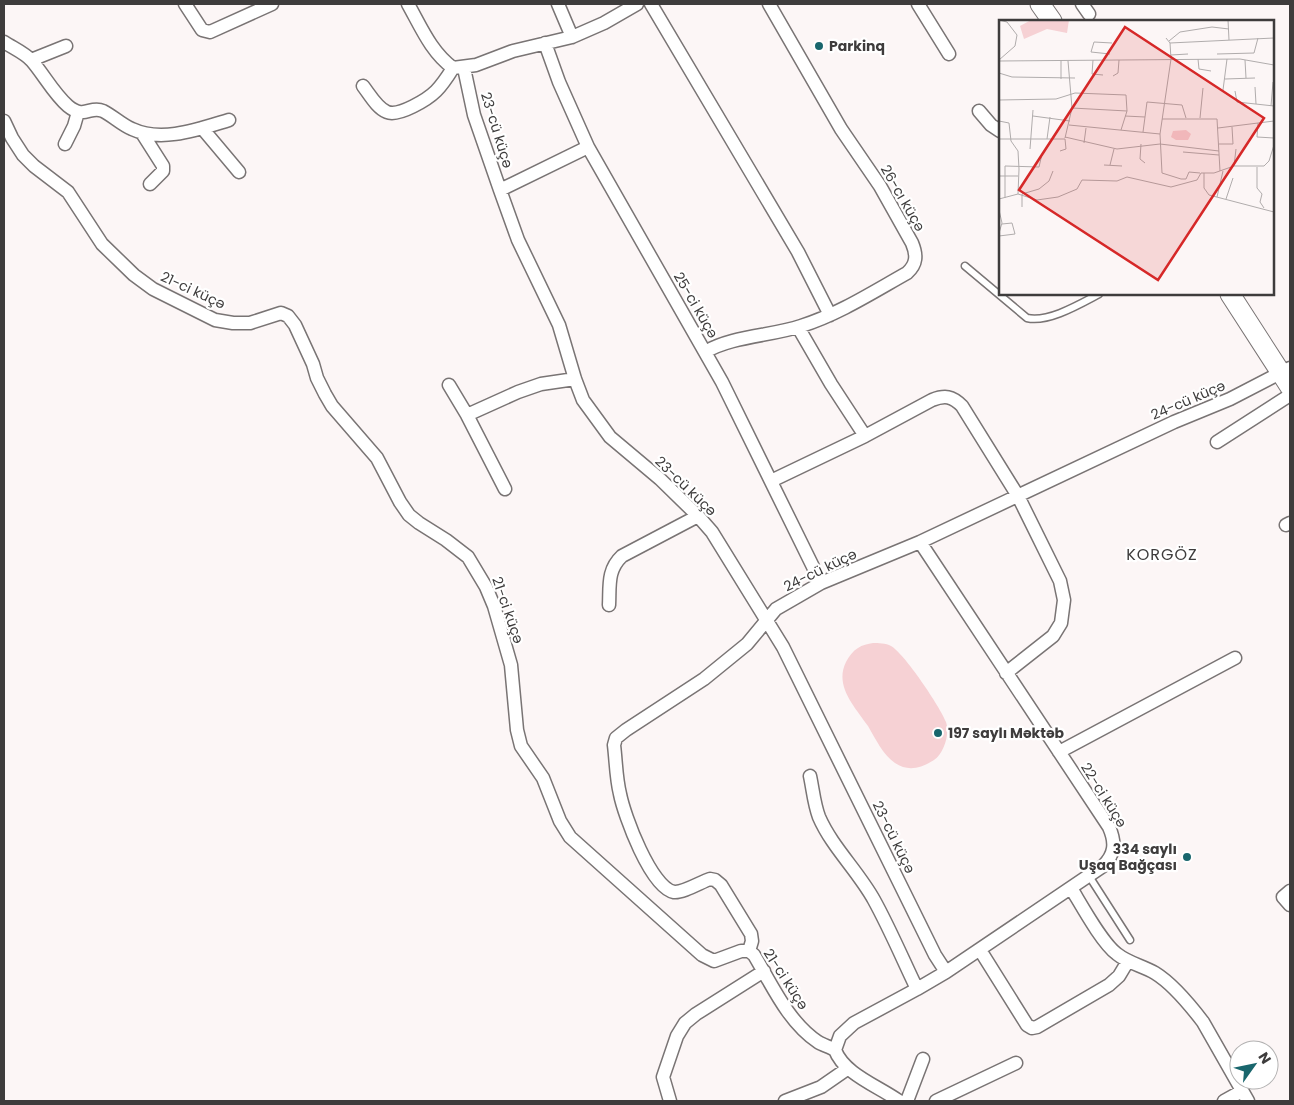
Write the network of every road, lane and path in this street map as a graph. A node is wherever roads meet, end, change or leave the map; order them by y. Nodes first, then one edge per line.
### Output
1 (185, 4) edge
2 (272, 4) edge
3 (408, 4) edge
4 (558, 4) edge
5 (637, 4) edge
6 (651, 4) edge
7 (769, 4) edge
8 (918, 4) edge
9 (572, 37) junction
10 (4, 42) edge
11 (545, 43) junction
12 (66, 46) dead end
13 (949, 54) dead end
14 (31, 60) junction
15 (458, 68) junction
16 (363, 86) dead end
17 (979, 111) dead end
18 (78, 112) junction
19 (229, 120) dead end
20 (4, 121) edge
21 (202, 128) junction
22 (999, 130) edge
23 (142, 133) junction
24 (65, 144) dead end
25 (588, 147) junction
26 (239, 172) dead end
27 (150, 184) dead end
28 (500, 190) junction
29 (965, 266) dead end
30 (999, 295) edge
31 (1000, 295) edge
32 (1097, 295) edge
33 (1231, 295) edge
34 (830, 315) junction
35 (798, 327) junction
36 (705, 352) junction
37 (1287, 376) edge
38 (575, 379) junction
39 (449, 384) dead end
40 (1290, 395) edge
41 (468, 416) junction
42 (865, 436) junction
43 (1217, 442) dead end
44 (771, 481) junction
45 (505, 489) dead end
46 (1018, 496) junction
47 (698, 516) junction
48 (920, 542) junction
49 (821, 582) junction
50 (609, 605) dead end
51 (767, 618) junction
52 (1234, 658) dead end
53 (1006, 673) junction
54 (1059, 752) junction
55 (810, 776) dead end
56 (1088, 876) junction
57 (1071, 888) junction
58 (1130, 940) dead end
59 (980, 950) junction
60 (749, 951) junction
61 (1128, 961) junction
62 (764, 971) junction
63 (946, 972) junction
64 (918, 989) junction
65 (835, 1050) junction
66 (924, 1059) dead end
67 (1016, 1063) dead end
68 (847, 1069) junction
69 (1245, 1096) edge
70 (670, 1101) edge
71 (784, 1101) edge
72 (899, 1101) edge
73 (907, 1101) edge
74 (936, 1101) edge
75 (1224, 1101) edge

1 - 2 street
3 - 15 street
4 - 9 street
5 - 9 street
6 - 34 street
7 - 34 street, 26-cı küçə
8 - 13 street
9 - 11 street
10 - 14 street
11 - 15 street
11 - 25 street, 25-ci küçə
12 - 14 street
14 - 18 street
15 - 16 street
15 - 28 street, 23-cü küçə
17 - 22 street
18 - 23 street
18 - 24 street
19 - 21 street
20 - 60 street, 21-ci küçə
21 - 23 street
21 - 26 street
23 - 27 street
25 - 28 street
25 - 36 street, 25-ci küçə
28 - 38 street, 23-cü küçə
29 - 30 lane
31 - 32 lane
33 - 37 main road
34 - 35 street, 26-cı küçə
35 - 36 street, 26-cı küçə
35 - 42 street
36 - 44 street, 25-ci küçə
37 - 46 street, 24-cü küçə
38 - 41 street
38 - 47 street, 23-cü küçə
39 - 41 street
40 - 43 street
41 - 45 street
42 - 44 street
42 - 46 street
44 - 49 street, 25-ci küçə
46 - 48 street, 24-cü küçə
46 - 53 street
47 - 50 street
47 - 51 street, 23-cü küçə
48 - 49 street, 24-cü küçə
48 - 53 street, 22-ci küçə
49 - 51 street, 24-cü küçə
51 - 60 street, 24-cü küçə
51 - 63 street, 23-cü küçə
52 - 54 street
53 - 54 street, 22-ci küçə
54 - 56 street, 22-ci küçə
55 - 64 street
56 - 57 street, 22-ci küçə
56 - 58 lane
57 - 59 street, 22-ci küçə
57 - 61 street
59 - 61 street
59 - 63 street, 22-ci küçə
60 - 62 street, 21-ci küçə
61 - 69 street
62 - 65 street, 21-ci küçə
62 - 70 street
63 - 64 street, 22-ci küçə
64 - 65 street, 22-ci küçə
65 - 68 street, 21-ci küçə
66 - 73 street
67 - 74 street
68 - 71 street
68 - 72 street, 21-ci küçə
69 - 75 street

